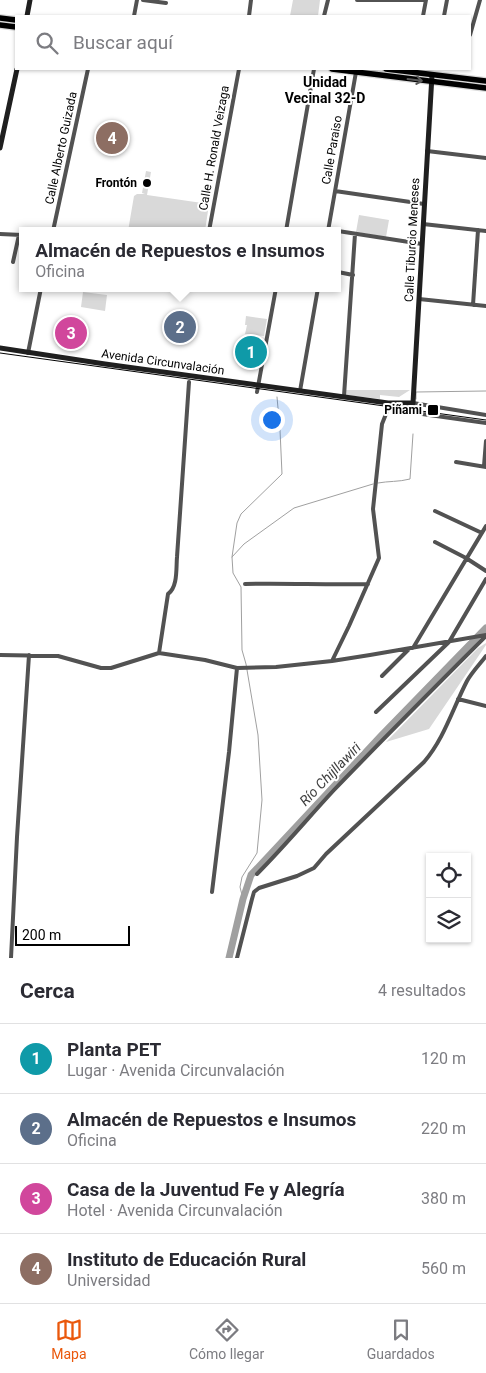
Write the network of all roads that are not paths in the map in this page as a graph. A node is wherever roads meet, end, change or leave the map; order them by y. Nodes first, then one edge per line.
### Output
1 (30, 0) edge
2 (137, 0) edge
3 (143, 0) edge
4 (251, 0) edge
5 (328, 0) edge
6 (357, 0) edge
7 (426, 0) edge
8 (447, 0) edge
9 (480, 0) edge
10 (166, 3) dead end
11 (28, 15) edge
12 (134, 15) edge
13 (249, 15) edge
14 (324, 15) edge
15 (423, 15) edge
16 (444, 15) edge
17 (0, 18) edge
18 (15, 20) edge
19 (0, 25) edge
20 (15, 27) edge
21 (471, 32) edge
22 (17, 70) edge
23 (88, 70) edge
24 (239, 70) edge
25 (314, 70) edge
26 (340, 70) edge
27 (402, 70) edge
28 (356, 72) junction
29 (433, 72) edge
30 (486, 81) edge
31 (431, 82) junction
32 (486, 88) edge
33 (0, 148) edge
34 (427, 151) junction
35 (486, 158) edge
36 (335, 191) junction
37 (424, 204) junction
38 (423, 224) junction
39 (54, 227) edge
40 (210, 227) edge
41 (287, 227) edge
42 (329, 227) edge
43 (478, 230) junction
44 (486, 231) edge
45 (341, 232) edge
46 (0, 234) edge
47 (355, 234) junction
48 (19, 235) edge
49 (19, 242) edge
50 (422, 244) junction
51 (13, 262) dead end
52 (341, 273) edge
53 (353, 275) junction
54 (40, 292) edge
55 (275, 292) edge
56 (317, 292) edge
57 (419, 299) junction
58 (473, 305) junction
59 (486, 306) edge
60 (0, 348) edge
61 (28, 353) junction
62 (189, 382) dead end
63 (258, 386) junction
64 (300, 391) junction
65 (257, 392) dead end
66 (344, 396) junction
67 (413, 403) junction
68 (388, 409) dead end
69 (486, 415) edge
70 (486, 423) edge
71 (486, 441) edge
72 (456, 462) dead end
73 (485, 467) edge
74 (435, 511) dead end
75 (484, 530) edge
76 (435, 542) dead end
77 (466, 558) junction
78 (486, 571) edge
79 (486, 579) edge
80 (245, 584) dead end
81 (368, 584) junction
82 (485, 635) edge
83 (449, 642) junction
84 (411, 648) junction
85 (159, 653) junction
86 (0, 655) edge
87 (29, 655) junction
88 (486, 656) edge
89 (332, 661) junction
90 (237, 668) junction
91 (382, 676) dead end
92 (458, 699) junction
93 (486, 706) edge
94 (376, 712) dead end
95 (257, 874) dead end
96 (212, 892) dead end
97 (10, 958) edge
98 (237, 958) edge

1 - 11 street
2 - 12 street
3 - 10 street
4 - 13 street
5 - 14 street
6 - 7 street
7 - 15 street
8 - 16 street
9 - 21 street
17 - 18 main road
19 - 20 main road
22 - 33 street
23 - 39 street, Calle Alberto Guizada
24 - 40 street, Calle H. Ronald Veizaga
25 - 41 street
26 - 28 main road
27 - 29 main road
28 -> 31 main road
28 - 36 street, Calle Paraiso
29 - 30 main road
29 - 31 street, Calle Tiburcio Meneses
31 - 32 main road
31 - 34 street, Calle Tiburcio Meneses
34 - 35 street
34 - 37 street, Calle Tiburcio Meneses
36 - 37 street
36 - 42 street, Calle Paraiso
37 - 38 street, Calle Tiburcio Meneses
38 - 43 street
38 - 50 street, Calle Tiburcio Meneses
43 - 44 street
43 - 58 street
45 - 47 street
46 - 48 street
47 - 50 street
47 - 53 street
49 - 51 street
50 - 57 street, Calle Tiburcio Meneses
52 - 53 street
53 - 66 street
54 - 61 street
55 - 63 street
56 - 64 street
57 - 58 street
57 - 67 street, Calle Tiburcio Meneses
58 - 59 street
60 - 61 street, Avenida Circunvalación
61 - 63 street, Avenida Circunvalación
62 - 85 street
63 - 64 street, Avenida Circunvalación
63 - 65 street
64 - 66 street, Avenida Circunvalación
66 - 67 street, Avenida Circunvalación
67 - 69 street
67 - 70 street, Calle Tiburcio Meneses
68 - 81 street
71 - 73 street
72 - 73 street
74 - 75 street
75 - 77 street
76 - 77 street
77 - 78 street
77 - 84 street
79 - 83 street
80 - 81 street
81 - 89 street
82 - 83 street
82 - 95 street
83 - 84 street
83 - 94 street
84 - 89 street
84 - 91 street
85 - 87 street
85 - 90 street
86 - 87 street
87 - 97 street
88 - 92 street
89 - 90 street
90 - 96 street
92 - 93 street
92 - 98 street

